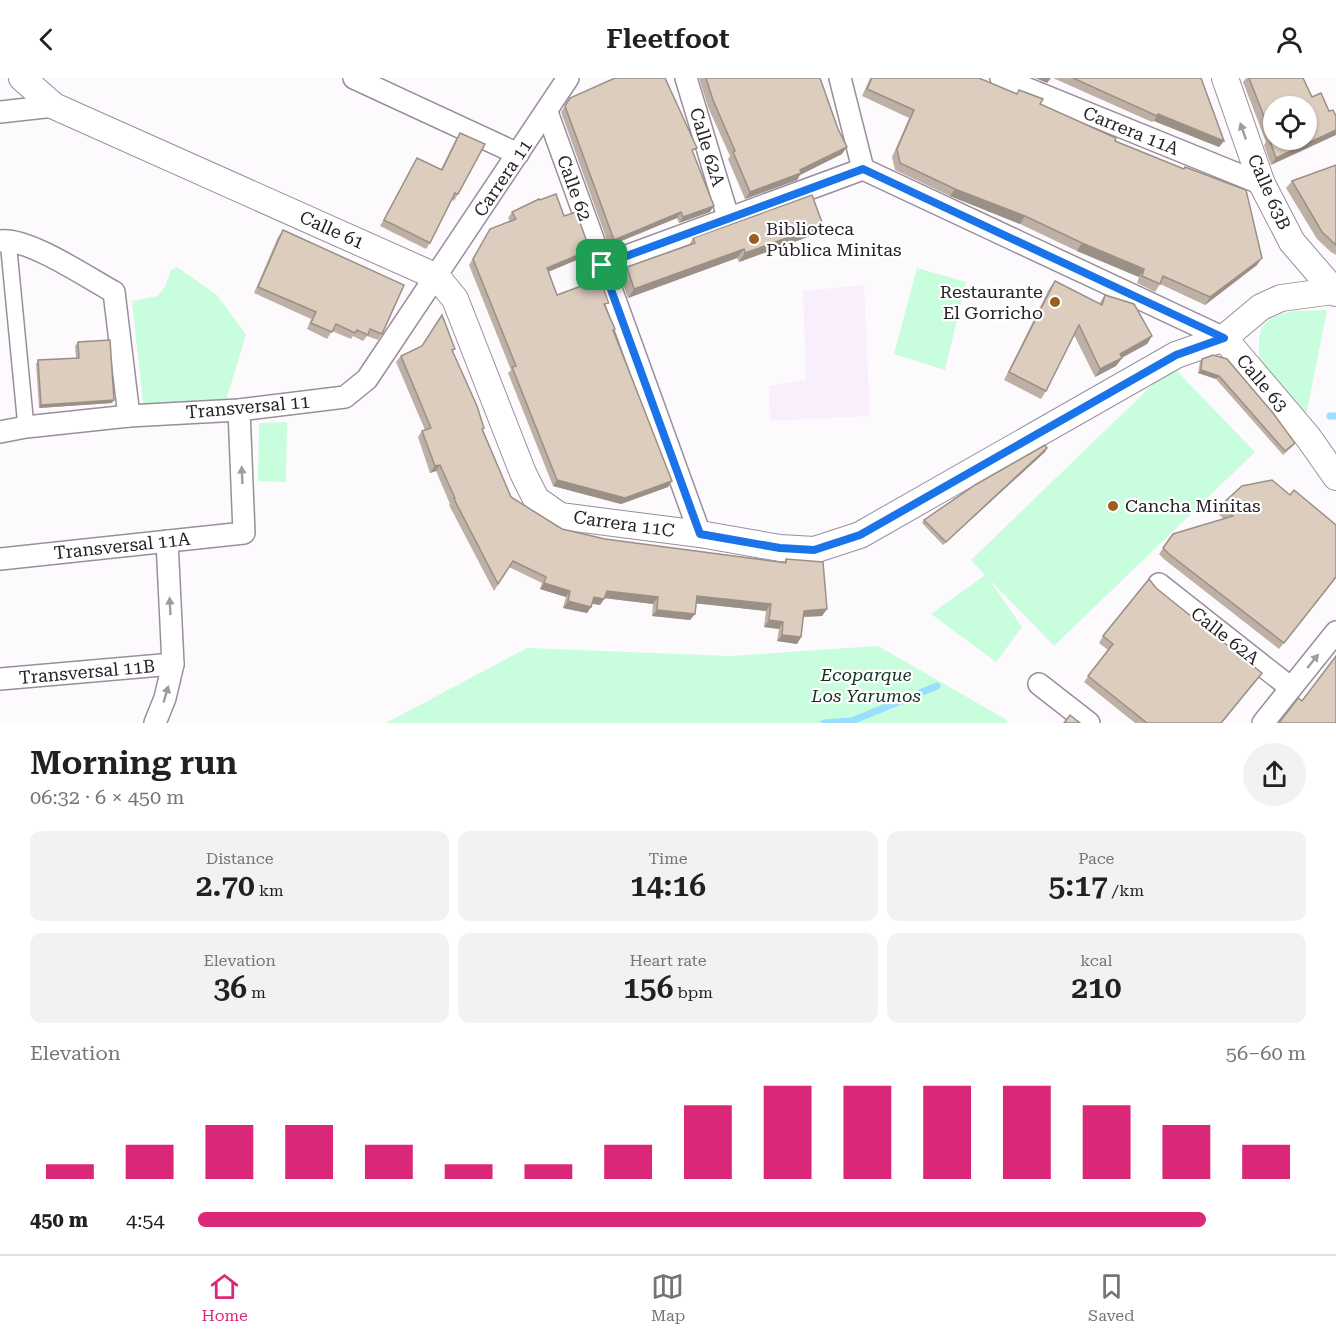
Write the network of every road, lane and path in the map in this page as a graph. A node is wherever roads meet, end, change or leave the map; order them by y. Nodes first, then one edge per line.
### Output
1 (22, 78) edge
2 (354, 78) edge
3 (568, 78) edge
4 (686, 78) edge
5 (840, 78) edge
6 (1001, 78) edge
7 (1225, 78) edge
8 (54, 106) junction
9 (0, 112) edge
10 (547, 112) junction
11 (518, 154) junction
12 (863, 169) junction
13 (1262, 184) junction
14 (728, 217) junction
15 (4, 241) edge
16 (602, 265) junction
17 (437, 277) junction
18 (1334, 292) edge
19 (1224, 338) junction
20 (239, 410) junction
21 (129, 416) junction
22 (26, 427) junction
23 (0, 432) edge
24 (1336, 477) edge
25 (536, 499) joint
26 (700, 534) junction
27 (167, 541) junction
28 (0, 559) edge
29 (1159, 584) dead end
30 (1336, 632) edge
31 (173, 664) junction
32 (0, 679) edge
33 (1040, 684) dead end
34 (1292, 688) junction
35 (155, 723) edge
36 (1089, 723) edge
37 (1263, 723) edge

1 - 8 street, Calle 61
2 - 11 street
3 - 10 street, Carrera 11
4 - 14 street, Calle 62A
5 - 12 street
6 - 13 street, Carrera 11A
13 -> 7 street, Calle 63B
8 - 9 street
8 - 17 street, Calle 61
10 - 11 street, Carrera 11
10 - 16 street, Calle 62
11 - 17 street, Carrera 11
12 - 14 street
12 - 19 street, Calle 63
13 - 18 street, Calle 63B
14 - 16 street
15 - 21 street
15 - 22 street
16 - 26 street, Calle 62
17 - 20 street, Transversal 11
17 - 25 street, Calle 61
18 - 19 street, Carrera 11C
19 - 24 street, Calle 63
19 - 26 street, Carrera 11C
20 - 21 street, Transversal 11
27 -> 20 street, Transversal 11A
21 - 22 street, Transversal 11
22 - 23 street, Transversal 11
25 - 26 street, Carrera 11C
27 - 28 street, Transversal 11A
31 -> 27 street
29 - 34 street, Calle 62A
34 -> 30 street
31 - 32 street, Transversal 11B
35 -> 31 street
33 - 36 street
34 - 37 street

